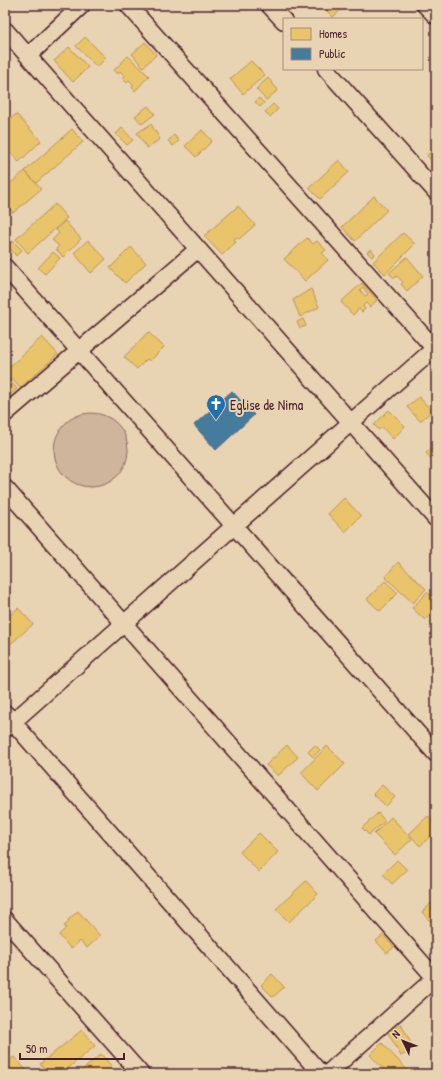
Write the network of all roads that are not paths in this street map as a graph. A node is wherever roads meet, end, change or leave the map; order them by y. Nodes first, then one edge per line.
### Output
1 (82, 5) edge
2 (128, 5) edge
3 (269, 5) edge
4 (426, 5) edge
5 (436, 16) edge
6 (283, 20) edge
7 (5, 30) edge
8 (28, 56) junction
9 (327, 70) edge
10 (436, 192) edge
11 (198, 249) junction
12 (5, 267) edge
13 (435, 348) edge
14 (79, 350) junction
15 (5, 414) edge
16 (351, 422) junction
17 (5, 488) edge
18 (436, 519) edge
19 (234, 526) junction
20 (124, 623) junction
21 (8, 721) edge
22 (436, 754) edge
23 (5, 920) edge
24 (436, 978) edge
25 (141, 1074) edge
26 (321, 1074) edge
27 (327, 1074) edge

1 - 8 street
2 - 13 street
3 - 6 street
4 - 5 street
7 - 8 street
8 - 11 street
9 - 10 street
11 - 14 street
11 - 16 street
12 - 14 street
13 - 16 street
14 - 15 street
14 - 19 street
16 - 18 street
16 - 19 street
17 - 20 street
19 - 20 street
19 - 22 street
20 - 21 street
20 - 24 street
21 - 26 street
23 - 25 street
24 - 27 street

